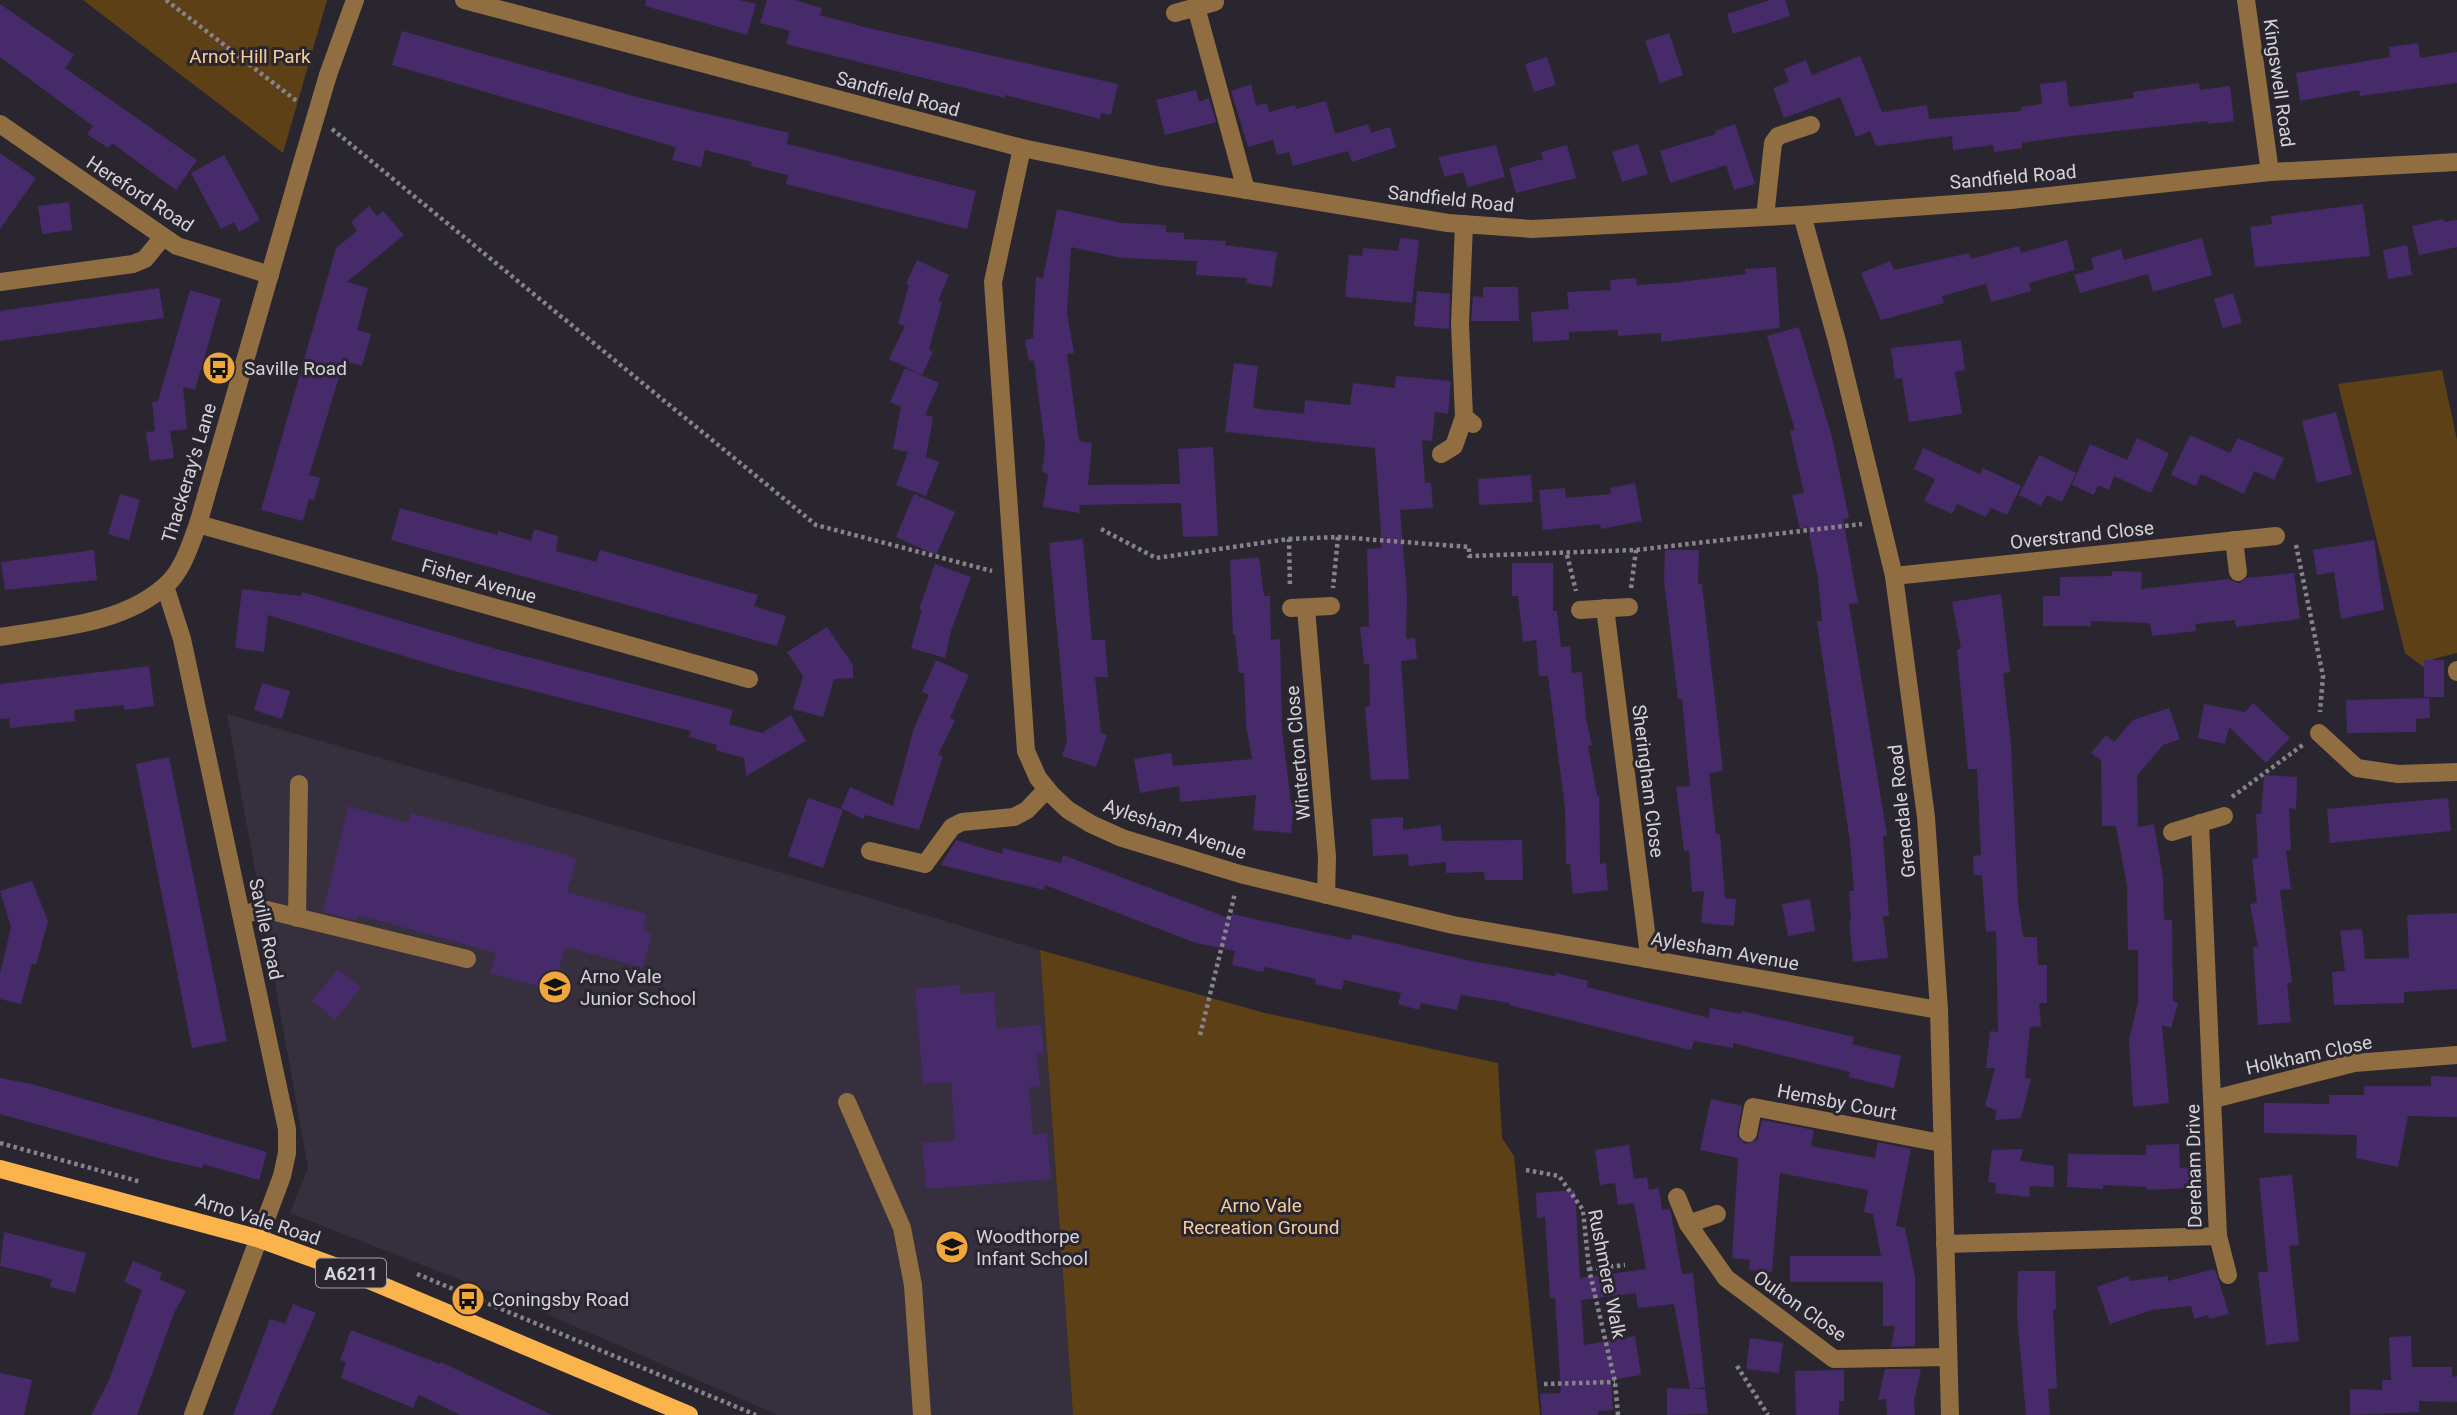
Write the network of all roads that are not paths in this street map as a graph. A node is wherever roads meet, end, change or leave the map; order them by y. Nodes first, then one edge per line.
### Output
1 (355, 0) edge
2 (464, 0) edge
3 (2246, 0) edge
4 (1215, 2) dead end
5 (1196, 7) junction
6 (1175, 13) dead end
7 (0, 124) edge
8 (1811, 125) dead end
9 (1022, 148) junction
10 (2457, 162) edge
11 (2270, 172) junction
12 (1246, 190) junction
13 (1802, 215) junction
14 (1765, 217) junction
15 (1464, 225) junction
16 (163, 237) junction
17 (270, 275) junction
18 (0, 282) edge
19 (1441, 454) dead end
20 (198, 524) junction
21 (2276, 536) road end
22 (2234, 540) junction
23 (2238, 572) dead end
24 (1894, 576) junction
25 (165, 586) junction
26 (1331, 606) road end
27 (1629, 607) road end
28 (1605, 608) junction
29 (1580, 610) road end
30 (0, 637) edge
31 (749, 679) dead end
32 (2319, 733) road end
33 (2457, 772) edge
34 (299, 784) dead end
35 (1047, 789) junction
36 (2224, 816) road end
37 (2200, 823) junction
38 (2172, 832) dead end
39 (870, 851) dead end
40 (1326, 895) junction
41 (241, 914) junction
42 (297, 918) junction
43 (1647, 959) junction
44 (467, 960) dead end
45 (1939, 1010) junction
46 (2457, 1055) edge
47 (2214, 1099) junction
48 (847, 1102) dead end
49 (1748, 1133) dead end
50 (1941, 1143) junction
51 (0, 1169) edge
52 (1677, 1197) dead end
53 (1717, 1214) dead end
54 (1688, 1224) junction
55 (2218, 1236) junction
56 (257, 1238) junction
57 (1945, 1244) junction
58 (2228, 1275) dead end
59 (1948, 1357) junction
60 (193, 1415) edge
61 (688, 1415) edge
62 (922, 1415) edge
63 (1950, 1415) edge

1 - 17 street, Thackeray's Lane, bridge
2 - 9 street, Sandfield Road
3 - 11 street, Kingswell Road
4 - 5 street
5 - 6 street
5 - 12 street
7 - 16 street, Hereford Road
8 - 14 street
9 - 12 street, Sandfield Road
9 - 35 street, Aylesham Avenue
10 - 11 street, Sandfield Road
11 - 13 street, Sandfield Road
12 - 15 street, Sandfield Road
13 - 14 street, Sandfield Road
13 - 24 street, Greendale Road
14 - 15 street, Sandfield Road
15 - 19 street
16 - 17 street, Hereford Road
16 - 18 street
17 - 20 street, Thackeray's Lane
20 - 25 street, Thackeray's Lane
20 - 31 street, Fisher Avenue
21 - 22 street, Overstrand Close
22 - 23 street
22 - 24 street, Overstrand Close
24 - 45 street, Greendale Road
25 - 30 street, Thackeray's Lane
25 - 41 street, Saville Road
26 - 40 street, Winterton Close
27 - 28 street
28 - 29 street
28 - 43 street, Sheringham Close
32 - 33 street
34 - 42 street
35 - 39 street
35 - 40 street, Aylesham Avenue
36 - 37 street
37 - 38 street
37 - 47 street, Dereham Drive
40 - 43 street, Aylesham Avenue
41 - 42 street
41 - 56 street, Saville Road
42 - 44 street
43 - 45 street, Aylesham Avenue
45 - 50 street, Greendale Road
46 - 47 street, Holkham Close
47 - 55 street, Dereham Drive
48 - 62 street
49 - 50 street, Hemsby Court
50 - 57 street, Greendale Road
51 - 56 main road, Arno Vale Road / A6211
52 - 54 street, Oulton Close
53 - 54 street
54 - 59 street, Oulton Close
55 - 57 street, Dereham Drive
55 - 58 street
56 - 60 street
56 - 61 main road, Arno Vale Road / A6211
57 - 59 street, Greendale Road
59 - 63 street, Greendale Road

